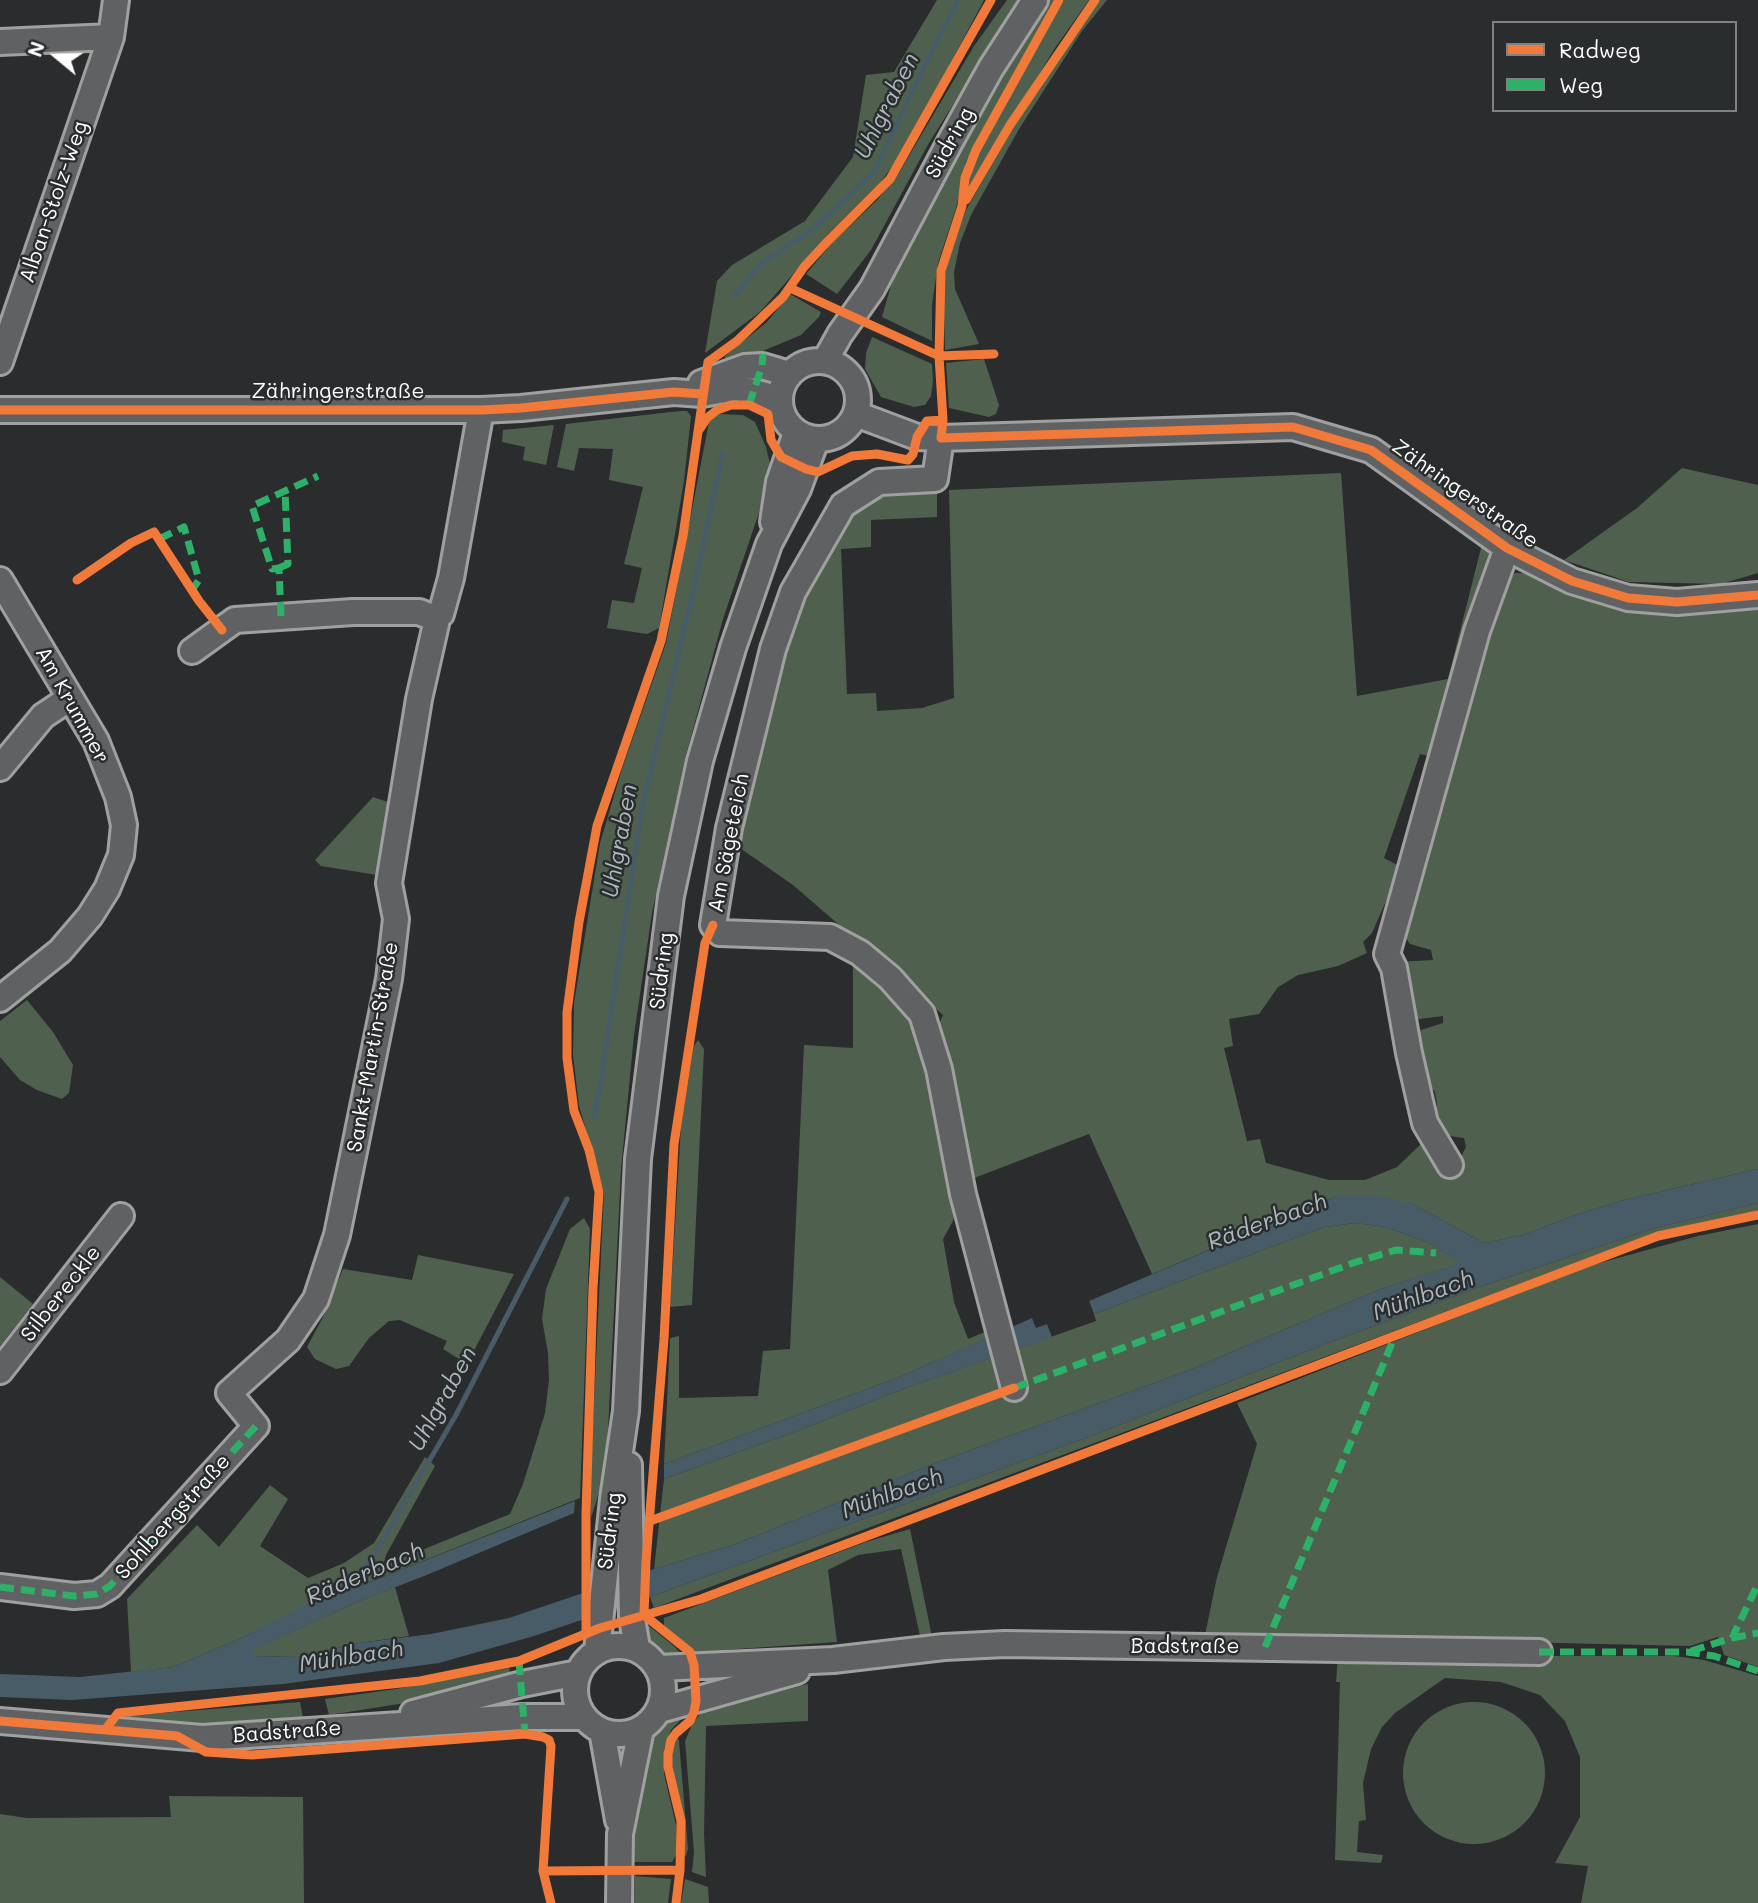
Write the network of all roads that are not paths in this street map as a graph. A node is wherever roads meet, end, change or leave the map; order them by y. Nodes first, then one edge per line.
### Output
1 (116, 0) edge
2 (1035, 0) edge
3 (111, 37) junction
4 (0, 42) edge
5 (0, 362) edge
6 (834, 365) junction
7 (789, 374) junction
8 (674, 392) junction
9 (779, 404) junction
10 (0, 410) edge
11 (481, 410) junction
12 (856, 414) junction
13 (806, 437) junction
14 (941, 438) junction
15 (1507, 548) junction
16 (0, 580) edge
17 (1758, 595) edge
18 (437, 619) junction
19 (192, 651) dead end
20 (70, 698) junction
21 (0, 768) edge
22 (0, 999) edge
23 (1450, 1165) dead end
24 (121, 1216) dead end
25 (0, 1371) edge
26 (1014, 1388) dead end
27 (626, 1412) junction
28 (256, 1426) joint
29 (0, 1587) edge
30 (598, 1639) junction
31 (637, 1648) junction
32 (1539, 1652) dead end
33 (833, 1660) junction
34 (659, 1668) junction
35 (578, 1673) junction
36 (660, 1710) junction
37 (0, 1721) edge
38 (593, 1724) junction
39 (365, 1726) junction
40 (641, 1729) junction
41 (620, 1834) junction
42 (619, 1903) edge

1 - 3 street, Alban-Stolz-Weg
2 - 6 street, Südring
3 - 4 street
3 - 5 street, Alban-Stolz-Weg
6 - 7 street
6 - 12 street
7 - 8 street, Zähringerstraße
7 - 9 street
8 - 9 street, Zähringerstraße
8 - 11 street, Zähringerstraße
9 - 13 street
10 - 11 street, Zähringerstraße
11 - 18 street, Sankt-Martin-Straße
12 - 13 street
12 - 14 street, Zähringerstraße
13 - 27 street, Südring
14 - 15 street, Zähringerstraße
14 - 26 street, Am Sägeteich
15 - 17 street, Zähringerstraße
15 - 23 street, Zähringerstraße
16 - 20 street, Am Krummer
18 - 19 street
18 - 28 street, Sankt-Martin-Straße
20 - 21 street
20 - 22 street, Am Krummer
24 - 25 street, Silbereckle
27 - 30 street, Südring
27 - 31 street, Südring
28 - 29 street, Sohlbergstraße
30 - 31 street
30 - 35 street
31 - 34 street
32 - 33 street, Badstraße
33 - 34 street, Badstraße
33 - 36 street, Badstraße
34 - 36 street
35 - 38 street
35 - 39 street, Badstraße
36 - 40 street
37 - 39 street, Badstraße
38 - 39 street, Badstraße
38 - 40 street
38 - 41 street
40 - 41 street
41 - 42 street

